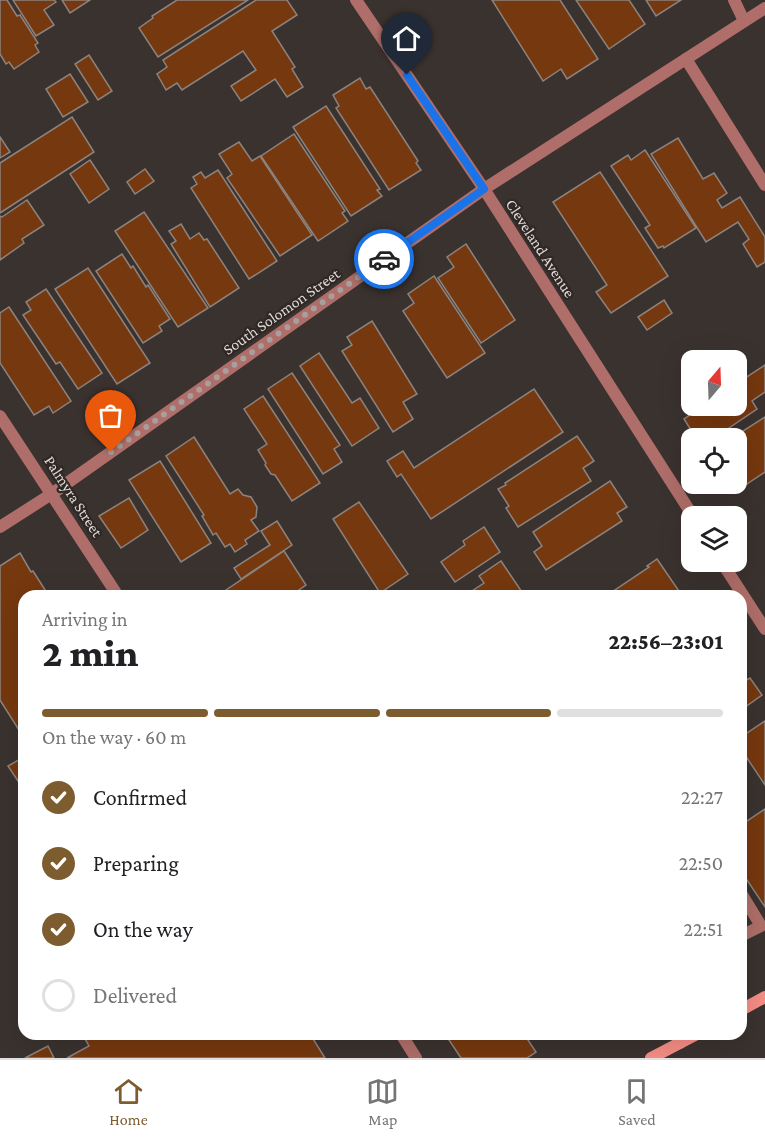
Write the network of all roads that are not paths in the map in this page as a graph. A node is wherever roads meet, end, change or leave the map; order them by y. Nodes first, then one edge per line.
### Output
1 (356, 0) edge
2 (734, 0) edge
3 (765, 8) edge
4 (744, 21) junction
5 (686, 59) junction
6 (765, 185) edge
7 (484, 189) junction
8 (0, 416) edge
9 (52, 493) junction
10 (687, 506) edge
11 (0, 527) edge
12 (728, 572) edge
13 (114, 590) edge
14 (740, 590) edge
15 (747, 601) edge
16 (765, 629) edge
17 (747, 903) edge
18 (763, 930) edge
19 (747, 934) edge
20 (765, 997) edge
21 (747, 1007) edge
22 (405, 1040) edge
23 (675, 1040) edge
24 (416, 1058) edge
25 (651, 1058) edge

1 - 7 street, Cleveland Avenue
2 - 4 street
3 - 4 street, South Solomon Street
4 - 5 street, South Solomon Street
5 - 6 street
5 - 7 street, South Solomon Street
7 - 9 street, South Solomon Street
7 - 10 street, Cleveland Avenue
8 - 9 street, Palmyra Street
9 - 11 street, South Solomon Street
9 - 13 street, Palmyra Street
12 - 14 street
15 - 16 street
17 - 18 street
18 - 19 street
20 - 21 main road
22 - 24 street
23 - 25 main road

